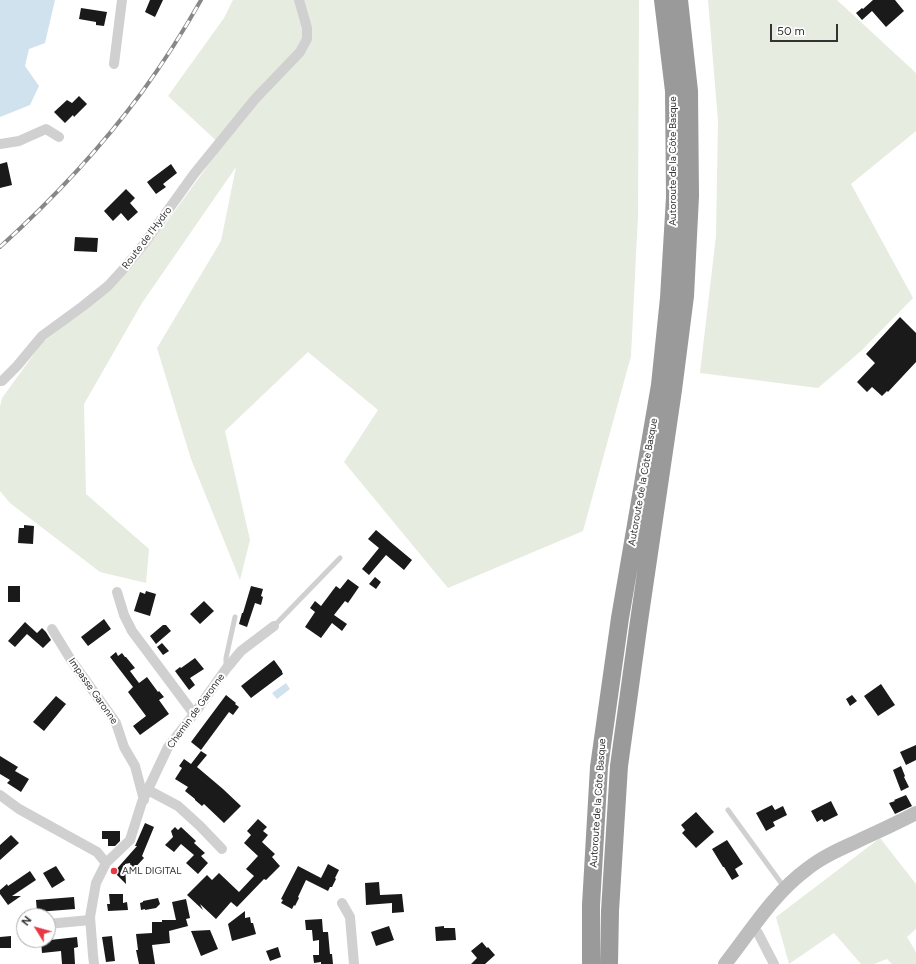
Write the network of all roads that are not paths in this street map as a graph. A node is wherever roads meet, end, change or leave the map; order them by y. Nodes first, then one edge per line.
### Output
1 (122, 0) edge
2 (299, 0) edge
3 (664, 0) edge
4 (679, 0) edge
5 (114, 64) dead end
6 (60, 137) dead end
7 (0, 144) edge
8 (0, 381) edge
9 (340, 558) dead end
10 (117, 592) dead end
11 (235, 617) dead end
12 (274, 626) joint
13 (52, 629) dead end
14 (226, 669) junction
15 (194, 714) junction
16 (0, 795) edge
17 (146, 795) junction
18 (728, 810) dead end
19 (916, 813) edge
20 (222, 849) dead end
21 (106, 864) junction
22 (785, 887) junction
23 (342, 903) dead end
24 (90, 920) junction
25 (56, 923) edge
26 (752, 927) junction
27 (94, 964) edge
28 (354, 964) edge
29 (591, 964) edge
30 (609, 964) edge
31 (726, 964) edge
32 (774, 964) edge

1 - 5 street
2 - 8 street, Route de l'Hydro
3 - 29 highway, Autoroute de la Côte Basque
4 - 30 highway, Autoroute de la Côte Basque
6 - 7 street
9 - 12 lane
10 - 15 street
11 - 14 lane
12 - 14 street, Chemin de Garonne
13 - 17 street, Impasse Garonne
14 - 15 street, Chemin de Garonne
15 - 17 street, Chemin de Garonne
16 - 21 street
17 - 20 street
17 - 21 street, Chemin de Garonne
18 - 22 lane
19 - 22 street
21 - 24 street, Chemin de Garonne
22 - 26 street
23 - 28 street
24 - 25 street
24 - 27 street, Chemin de Garonne
26 - 31 street
26 - 32 street

